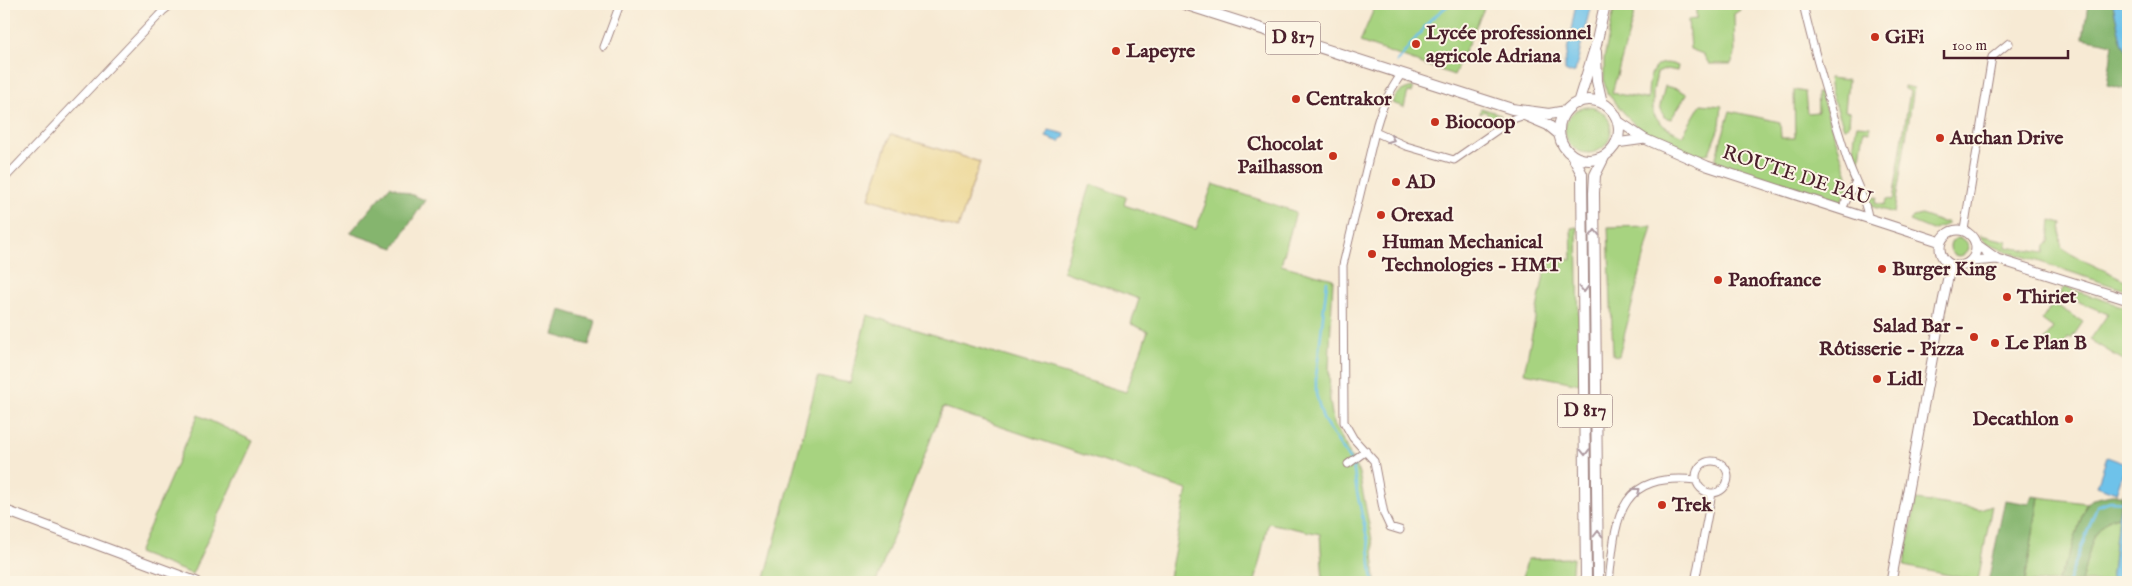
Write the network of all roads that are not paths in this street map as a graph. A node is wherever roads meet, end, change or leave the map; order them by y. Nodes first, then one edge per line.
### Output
1 (172, 4) edge
2 (620, 4) edge
3 (1184, 4) edge
4 (1605, 4) edge
5 (1803, 4) edge
6 (2009, 43) dead end
7 (1596, 45) junction
8 (604, 47) dead end
9 (1402, 73) junction
10 (1578, 103) junction
11 (1602, 103) junction
12 (1512, 108) junction
13 (1566, 112) junction
14 (1525, 116) junction
15 (1618, 122) junction
16 (1375, 132) junction
17 (1559, 134) junction
18 (1645, 139) junction
19 (1616, 143) junction
20 (1572, 155) junction
21 (1604, 157) junction
22 (4, 179) edge
23 (1855, 182) junction
24 (1842, 208) junction
25 (1868, 217) junction
26 (1964, 230) junction
27 (1941, 242) junction
28 (1976, 244) junction
29 (1997, 259) junction
30 (1972, 261) junction
31 (1954, 266) junction
32 (2128, 300) edge
33 (1366, 451) junction
34 (1350, 462) dead end
35 (1696, 480) junction
36 (1712, 493) junction
37 (4, 510) edge
38 (1400, 530) dead end
39 (196, 582) edge
40 (1586, 582) edge
41 (1598, 582) edge
42 (1609, 582) edge
43 (1695, 582) edge
44 (1891, 582) edge

1 - 22 street
2 - 8 street
3 - 9 main road, D 817
4 - 7 main road
5 - 23 street
6 - 26 street
7 - 10 main road
7 - 11 main road
9 - 12 main road, D 817
9 - 16 street
10 - 11 main road
10 - 13 main road
11 - 15 main road, ROUTE DE PAU
12 - 13 main road, D 817
12 - 14 main road, D 817
13 - 17 main road
16 -> 14 street
14 - 17 main road, D 817
15 - 18 main road, ROUTE DE PAU
15 - 19 main road
16 - 33 street
17 - 20 main road
18 - 19 main road
18 - 24 main road, ROUTE DE PAU
19 - 21 main road
20 - 21 main road
20 -> 40 main road, D 817
41 -> 21 main road, D 817
23 - 24 street
23 - 25 street
24 - 25 main road, ROUTE DE PAU
25 - 27 main road, ROUTE DE PAU
26 - 27 main road
26 - 28 main road
27 - 31 main road
28 - 29 main road
28 - 30 main road
29 - 30 main road
29 - 32 main road
30 - 31 main road
31 - 44 main road
33 - 34 street
33 - 38 street
35 - 36 street
35 - 36 street
42 -> 35 street
36 - 43 street
37 - 39 main road

